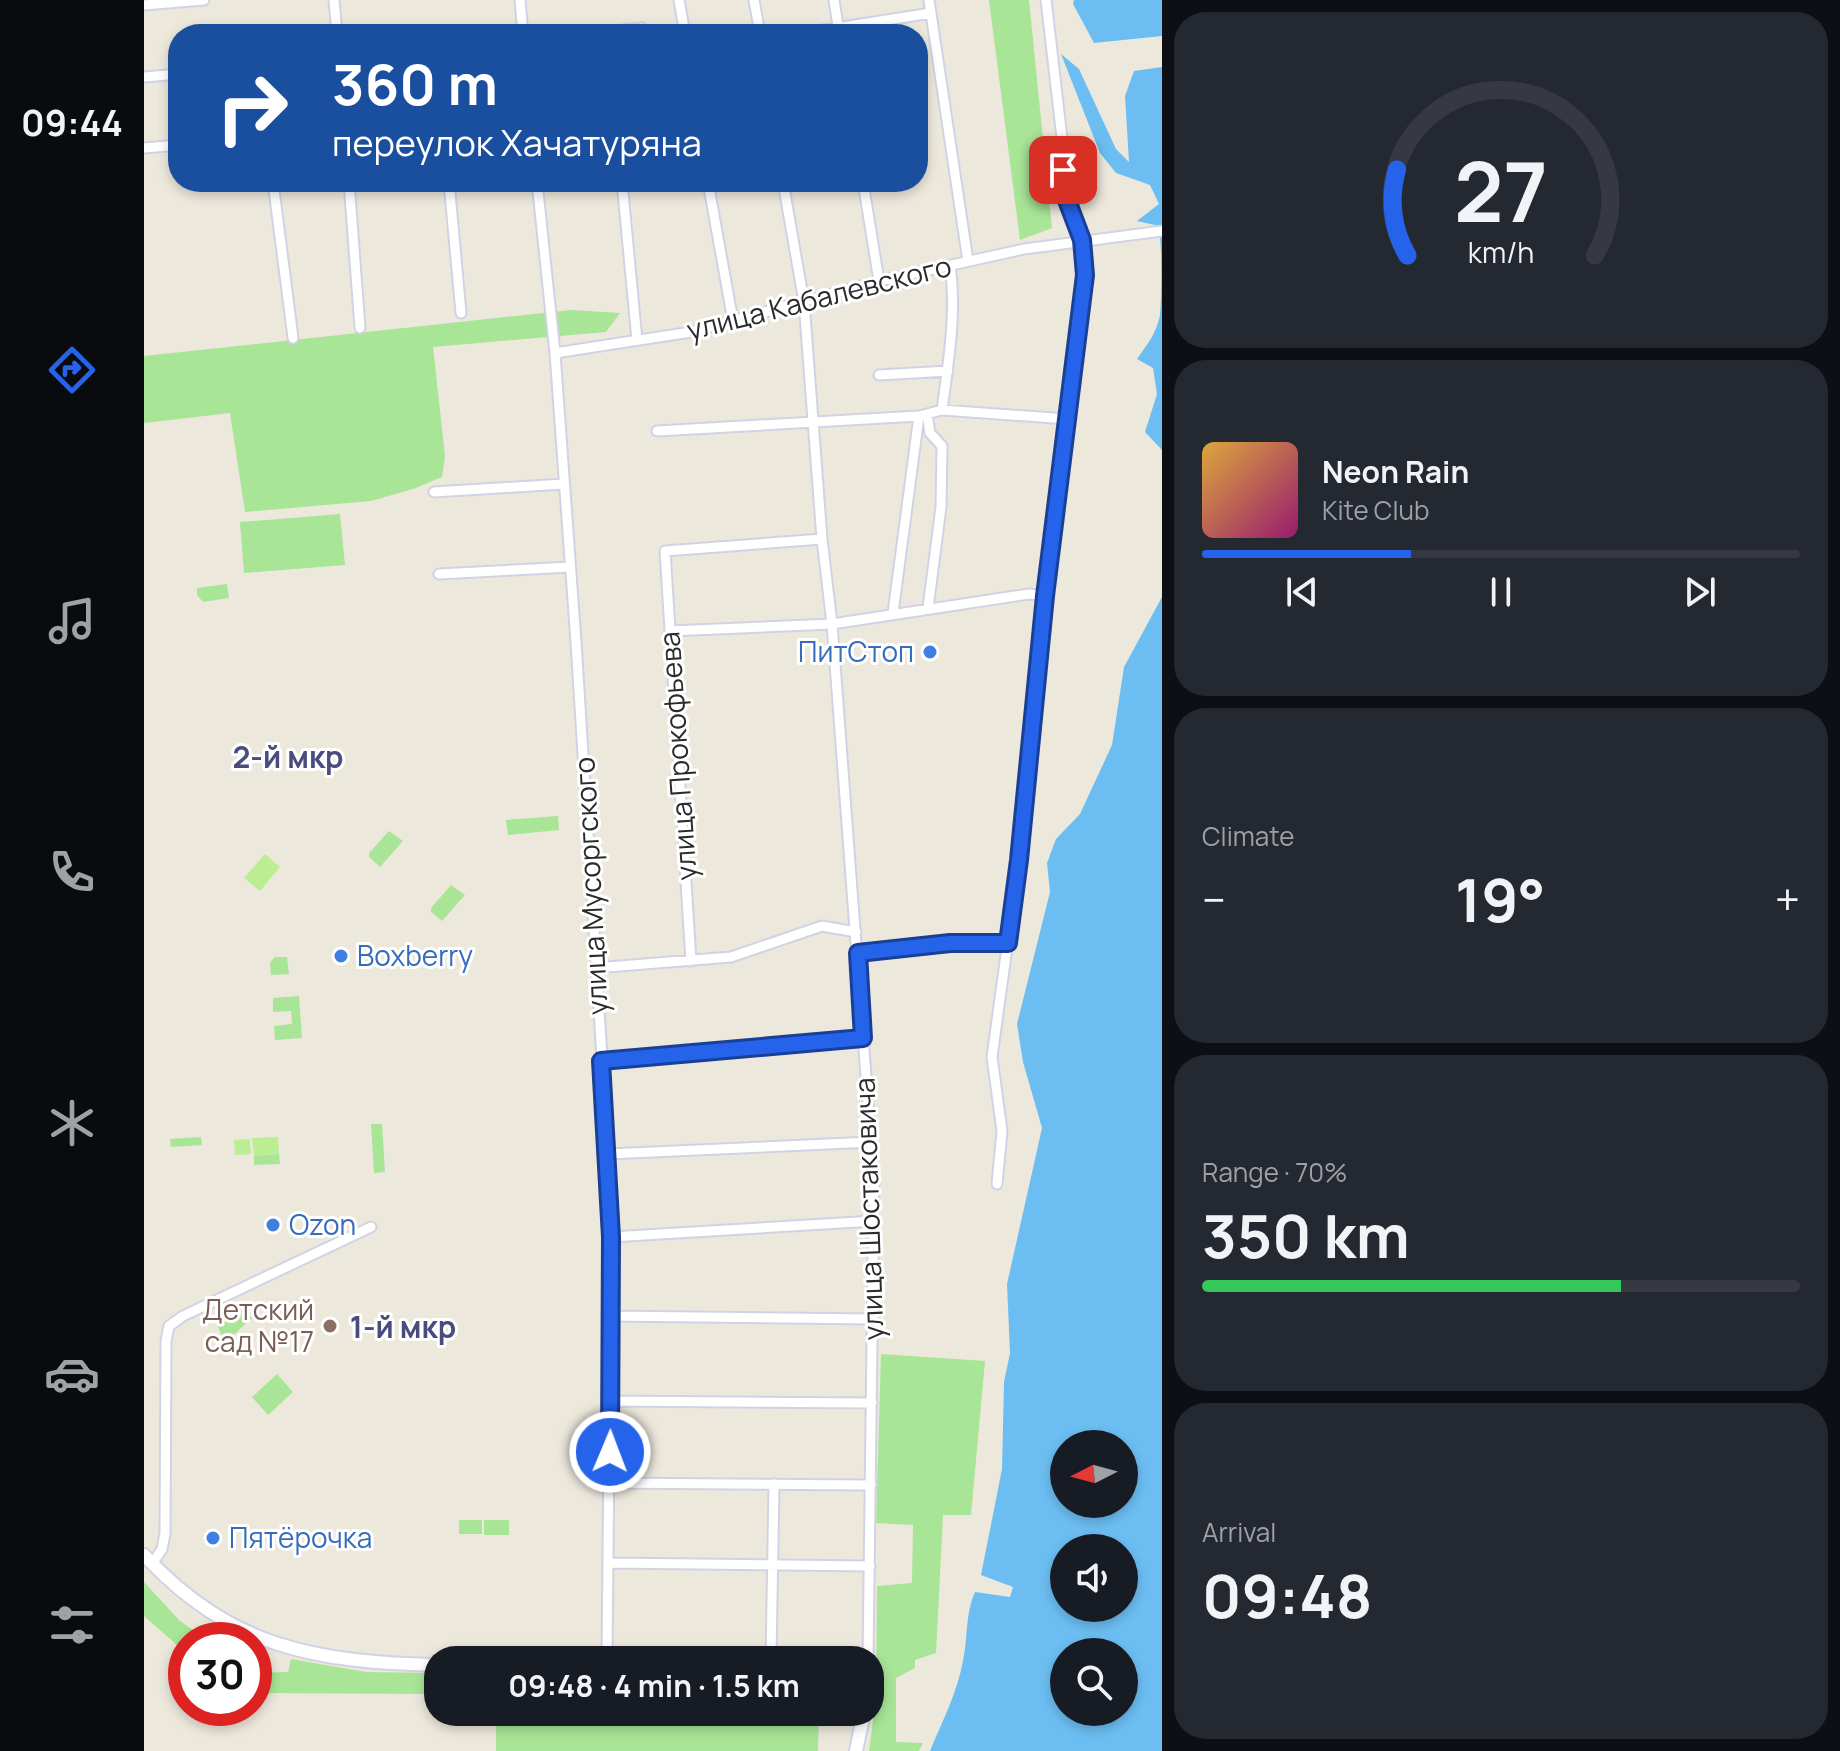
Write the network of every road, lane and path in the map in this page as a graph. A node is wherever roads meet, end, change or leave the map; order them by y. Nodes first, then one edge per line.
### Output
1 (204, 0) edge
2 (334, 0) edge
3 (520, 0) edge
4 (679, 0) edge
5 (754, 0) edge
6 (834, 0) edge
7 (929, 0) edge
8 (1046, 0) edge
9 (144, 5) edge
10 (931, 13) junction
11 (336, 24) edge
12 (522, 24) edge
13 (683, 24) edge
14 (758, 24) edge
15 (838, 24) edge
16 (875, 24) edge
17 (168, 75) edge
18 (144, 77) edge
19 (168, 146) edge
20 (144, 148) edge
21 (274, 192) edge
22 (350, 192) edge
23 (450, 192) edge
24 (538, 192) edge
25 (623, 192) edge
26 (710, 192) edge
27 (785, 192) edge
28 (865, 192) edge
29 (1162, 231) edge
30 (1082, 240) junction
31 (968, 257) junction
32 (950, 266) junction
33 (878, 278) junction
34 (804, 302) junction
35 (461, 313) dead end
36 (733, 321) junction
37 (360, 328) dead end
38 (293, 338) dead end
39 (637, 340) junction
40 (555, 353) junction
41 (948, 371) junction
42 (879, 375) dead end
43 (942, 410) junction
44 (923, 415) junction
45 (1068, 419) junction
46 (813, 423) junction
47 (657, 431) dead end
48 (563, 484) junction
49 (434, 492) dead end
50 (822, 539) junction
51 (570, 567) junction
52 (439, 574) dead end
53 (1045, 596) junction
54 (928, 608) junction
55 (893, 613) junction
56 (832, 624) junction
57 (670, 631) junction
58 (856, 932) junction
59 (1008, 943) junction
60 (858, 953) junction
61 (691, 961) junction
62 (595, 968) junction
63 (863, 1038) junction
64 (601, 1061) junction
65 (871, 1142) junction
66 (608, 1154) junction
67 (997, 1184) dead end
68 (874, 1221) junction
69 (371, 1227) dead end
70 (611, 1237) junction
71 (609, 1316) junction
72 (873, 1319) junction
73 (611, 1401) junction
74 (872, 1403) junction
75 (609, 1483) junction
76 (774, 1484) junction
77 (871, 1485) junction
78 (148, 1559) edge
79 (609, 1563) junction
80 (774, 1565) junction
81 (870, 1566) junction
82 (607, 1646) edge
83 (771, 1646) edge
84 (868, 1646) edge
85 (424, 1664) edge
86 (861, 1726) edge
87 (856, 1751) edge

1 - 9 street
2 - 11 street
3 - 12 street
4 - 13 street
5 - 14 street
6 - 15 street
7 - 10 street
8 - 30 street
10 - 16 street
10 - 31 street
17 - 18 street
19 - 20 street
21 - 38 street
22 - 37 street
23 - 35 street
24 - 40 street, улица Мусоргского
25 - 39 street
26 - 36 street
27 - 34 street, улица Шостаковича
28 - 33 street
29 - 30 street, улица Кабалевского
30 - 31 street, улица Кабалевского
30 - 45 street
31 - 32 street, улица Кабалевского
32 - 33 street, улица Кабалевского
32 - 41 street
33 - 34 street, улица Кабалевского
34 - 36 street, улица Кабалевского
34 - 46 street, улица Шостаковича
36 - 39 street, улица Кабалевского
39 - 40 street, улица Кабалевского
40 - 48 street, улица Мусоргского
41 - 42 street
41 - 43 street
43 - 44 street
43 - 45 street
44 - 46 street
44 - 54 street
44 - 55 street
45 - 53 street
46 - 47 street
46 - 50 street, улица Шостаковича
48 - 49 street
48 - 51 street, улица Мусоргского
50 - 56 street, улица Шостаковича
50 - 57 street, улица Прокофьева
51 - 52 street
51 - 62 street, улица Мусоргского
53 - 54 street
53 - 59 street
54 - 55 street
55 - 56 street
56 - 57 street
56 - 58 street, улица Шостаковича
57 - 61 street, улица Прокофьева
58 - 60 street, улица Шостаковича
58 - 61 street
59 - 60 street
59 - 67 street
60 - 63 street, улица Шостаковича
61 - 62 street
62 - 64 street, улица Мусоргского
63 - 64 street
63 - 65 street, улица Шостаковича
64 - 66 street, улица Мусоргского
65 - 66 street
65 - 68 street, улица Шостаковича
66 - 70 street, улица Мусоргского
68 - 70 street
68 - 72 street, улица Шостаковича
69 - 78 street
70 - 71 street, улица Мусоргского
71 - 72 street
71 - 73 street, улица Мусоргского
72 - 74 street, улица Шостаковича
73 - 74 street
73 - 75 street, улица Мусоргского
74 - 77 street, улица Шостаковича
75 - 76 street
75 - 79 street, улица Мусоргского
76 - 77 street
76 - 80 street
77 - 81 street, улица Шостаковича
78 - 85 main road
79 - 80 street
79 - 82 street, улица Мусоргского
80 - 81 street
80 - 83 street
81 - 84 street, улица Шостаковича
86 - 87 main road

